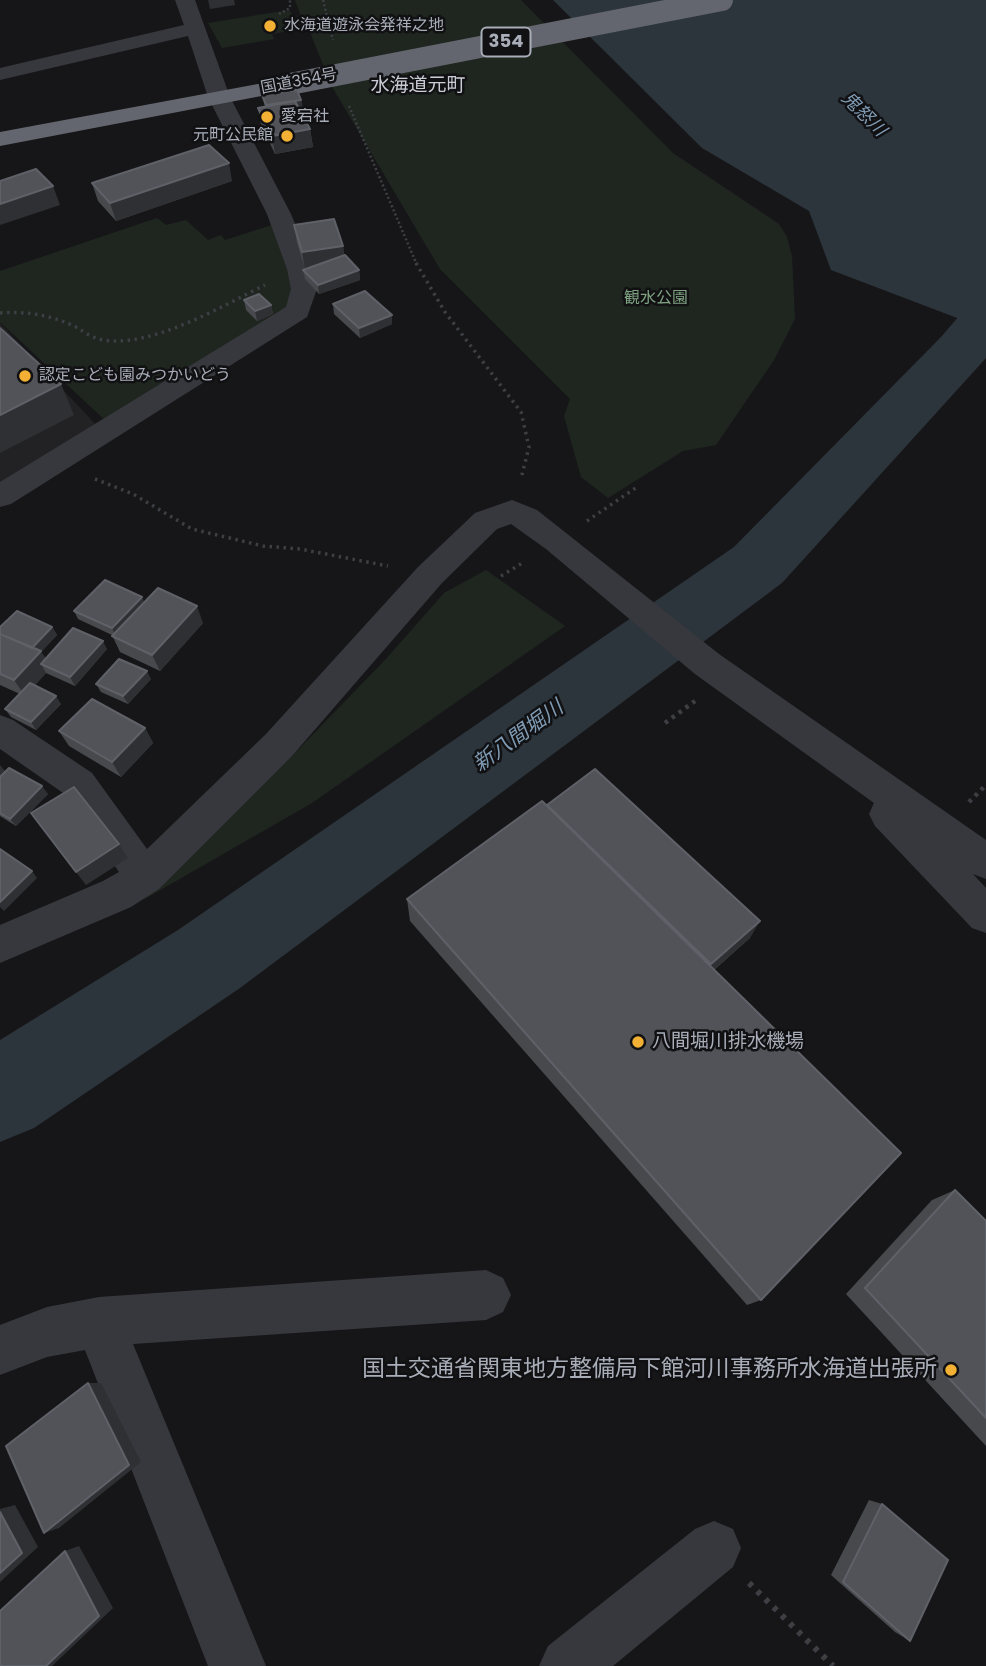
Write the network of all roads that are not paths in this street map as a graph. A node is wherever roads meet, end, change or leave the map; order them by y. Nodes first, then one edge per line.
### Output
1 (185, 0) edge
2 (722, 0) edge
3 (196, 28) junction
4 (0, 74) edge
5 (219, 97) junction
6 (0, 139) edge
7 (0, 496) edge
8 (0, 730) edge
9 (818, 741) junction
10 (986, 862) edge
11 (145, 877) junction
12 (986, 915) edge
13 (0, 944) edge
14 (486, 1295) dead end
15 (99, 1322) junction
16 (0, 1350) edge
17 (714, 1548) road end
18 (237, 1666) edge
19 (568, 1666) edge

1 - 3 street
2 - 5 highway, 国道354号 / 354, bridge
3 - 4 street
3 - 5 street
5 - 6 highway, 国道354号 / 354
5 - 7 street
8 - 11 street
9 - 10 street
9 - 11 street
9 - 12 street
11 - 13 street
14 - 15 street
15 - 16 street
15 - 18 street
17 - 19 street

